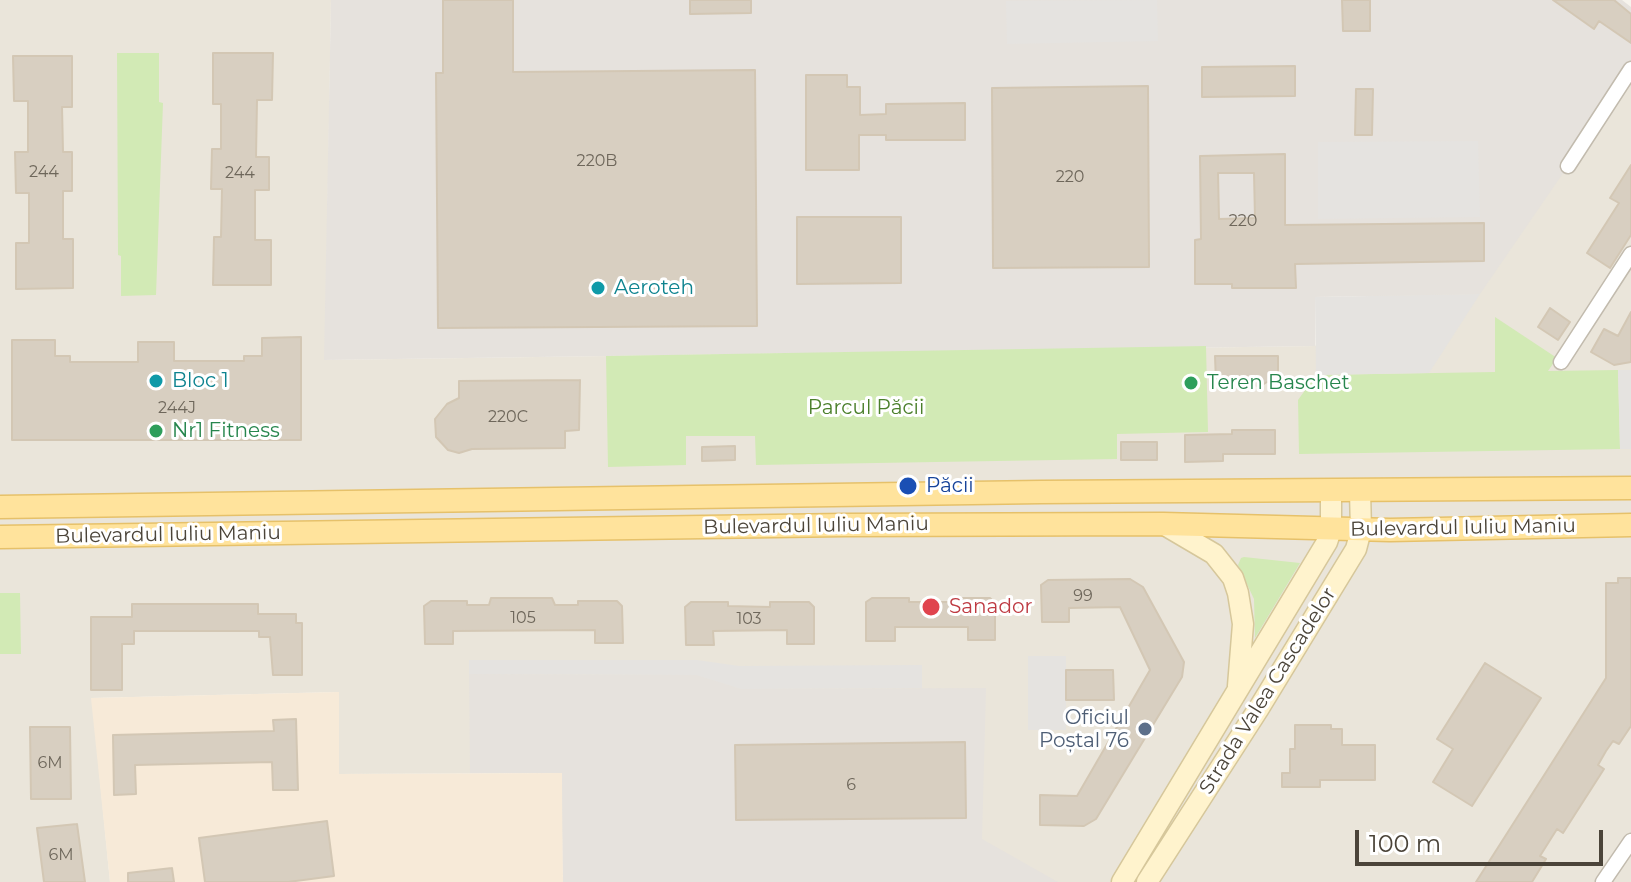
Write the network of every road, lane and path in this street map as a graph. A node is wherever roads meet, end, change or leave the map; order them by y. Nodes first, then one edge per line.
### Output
1 (1631, 69) edge
2 (1568, 166) dead end
3 (1631, 254) edge
4 (1561, 362) dead end
5 (1631, 488) edge
6 (1331, 491) junction
7 (1360, 491) junction
8 (0, 507) edge
9 (1163, 524) junction
10 (1631, 525) edge
11 (1331, 530) junction
12 (1361, 530) junction
13 (0, 537) edge
14 (1237, 694) junction
15 (1631, 841) edge
16 (1122, 882) edge
17 (1147, 882) edge
18 (1603, 882) edge

1 - 2 street
3 - 4 street
5 - 7 main road, Bulevardul Iuliu Maniu
6 - 7 main road, Bulevardul Iuliu Maniu
6 - 8 main road, Bulevardul Iuliu Maniu
6 - 11 main road, Strada Valea Cascadelor
7 - 12 main road, Strada Valea Cascadelor
9 - 11 main road, Bulevardul Iuliu Maniu
9 - 13 main road, Bulevardul Iuliu Maniu
9 - 14 main road
10 - 12 main road, Bulevardul Iuliu Maniu
11 - 12 main road, Bulevardul Iuliu Maniu
11 - 14 main road, Strada Valea Cascadelor
12 - 17 main road, Strada Valea Cascadelor
14 - 16 main road, Strada Valea Cascadelor
15 - 18 street

